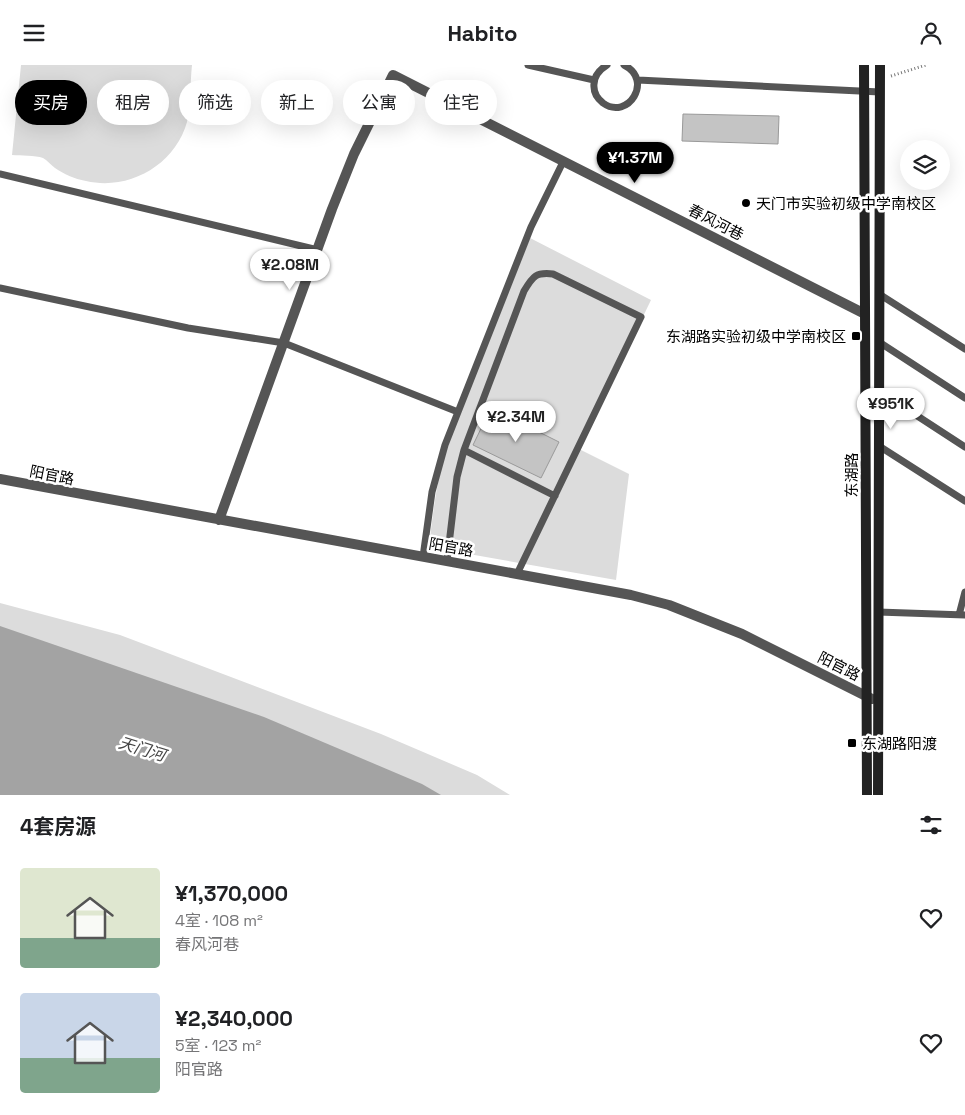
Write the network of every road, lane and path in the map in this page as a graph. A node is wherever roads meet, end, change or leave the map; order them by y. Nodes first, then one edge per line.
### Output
1 (528, 65) edge
2 (607, 65) edge
3 (624, 65) edge
4 (864, 65) edge
5 (880, 65) edge
6 (926, 65) edge
7 (594, 80) junction
8 (638, 80) junction
9 (880, 80) junction
10 (864, 91) junction
11 (880, 92) junction
12 (563, 161) junction
13 (0, 174) edge
14 (318, 250) junction
15 (0, 288) edge
16 (879, 294) junction
17 (865, 314) junction
18 (284, 343) junction
19 (879, 343) junction
20 (965, 349) edge
21 (879, 391) junction
22 (965, 398) edge
23 (458, 412) junction
24 (878, 446) junction
25 (965, 447) edge
26 (464, 450) junction
27 (0, 479) edge
28 (555, 496) junction
29 (965, 501) edge
30 (219, 520) junction
31 (423, 557) junction
32 (447, 561) junction
33 (517, 574) junction
34 (965, 592) edge
35 (878, 612) junction
36 (962, 615) edge
37 (867, 697) junction
38 (878, 702) junction
39 (867, 795) edge
40 (878, 795) edge

1 - 7 lane
2 - 7 lane
3 - 8 lane
4 - 10 main road, 东湖路
5 - 9 main road, 东湖路
6 - 9 path
7 - 8 lane
8 - 10 lane
9 - 11 main road, 东湖路
10 - 11 lane
10 - 17 main road, 东湖路
11 - 16 main road, 东湖路
12 - 14 street, 春风河巷
12 - 17 street, 春风河巷
12 - 23 lane
13 - 14 lane
14 - 18 street
15 - 18 lane
16 - 19 main road, 东湖路
16 - 20 lane
17 - 37 main road, 东湖路
18 - 23 lane
18 - 30 street
19 - 21 main road, 东湖路
19 - 22 lane
21 - 24 main road, 东湖路
21 - 25 lane
23 - 31 lane
24 - 29 lane
24 - 35 main road, 东湖路
26 - 28 lane
26 - 28 lane
26 - 32 lane
27 - 30 street, 阳官路
28 - 33 lane
30 - 31 street, 阳官路
31 - 32 street, 阳官路
32 - 33 street, 阳官路
33 - 37 street, 阳官路
34 - 36 lane
35 - 36 lane
35 - 38 main road, 东湖路
37 - 38 street, 阳官路
37 - 39 main road, 东湖路
38 - 40 main road, 东湖路

